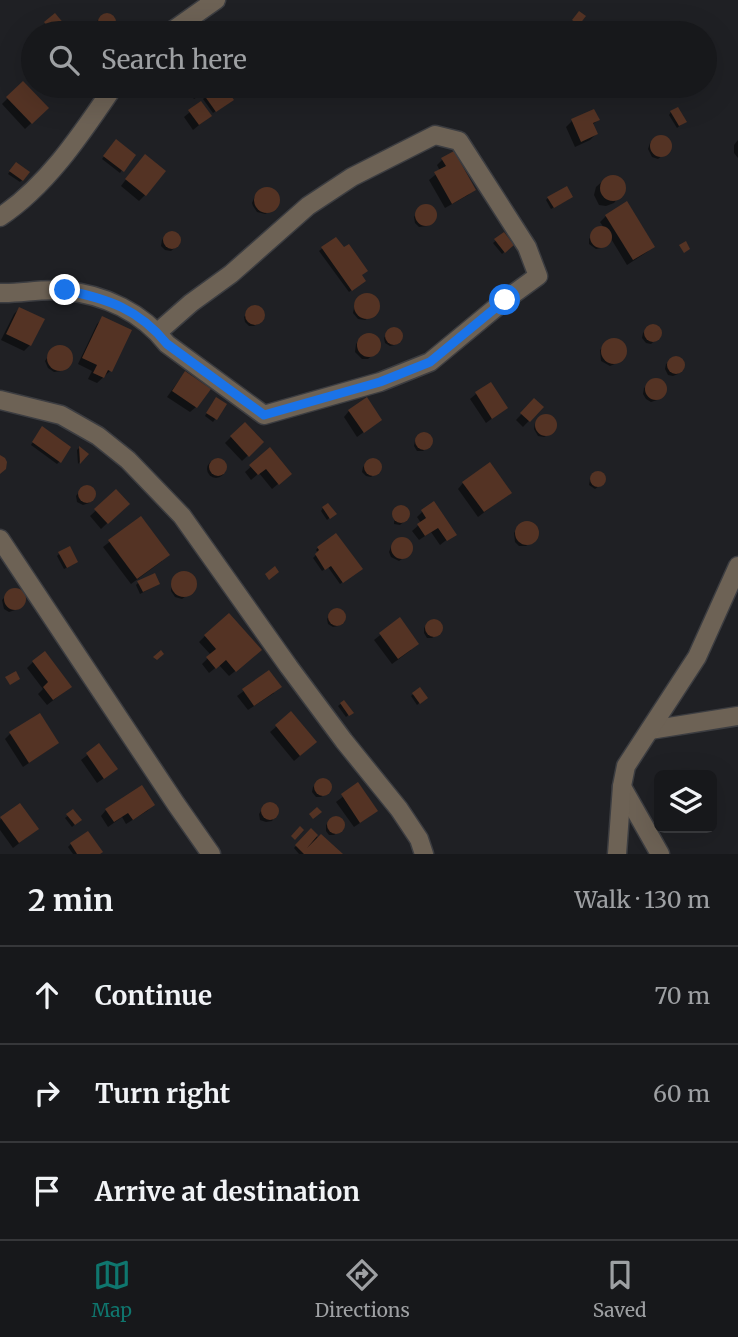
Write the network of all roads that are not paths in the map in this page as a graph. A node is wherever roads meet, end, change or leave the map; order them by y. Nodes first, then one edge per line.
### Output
1 (216, 0) edge
2 (186, 21) edge
3 (106, 98) edge
4 (0, 217) edge
5 (0, 293) edge
6 (158, 332) junction
7 (0, 400) edge
8 (0, 539) edge
9 (738, 566) edge
10 (738, 716) edge
11 (650, 730) junction
12 (622, 786) junction
13 (211, 854) edge
14 (424, 854) edge
15 (617, 854) edge
16 (660, 854) edge

1 - 2 street
3 - 4 street
5 - 6 street
6 - 6 street
7 - 14 street
8 - 13 street
9 - 11 street
10 - 11 street
11 - 12 street
12 - 15 street
12 - 16 street

